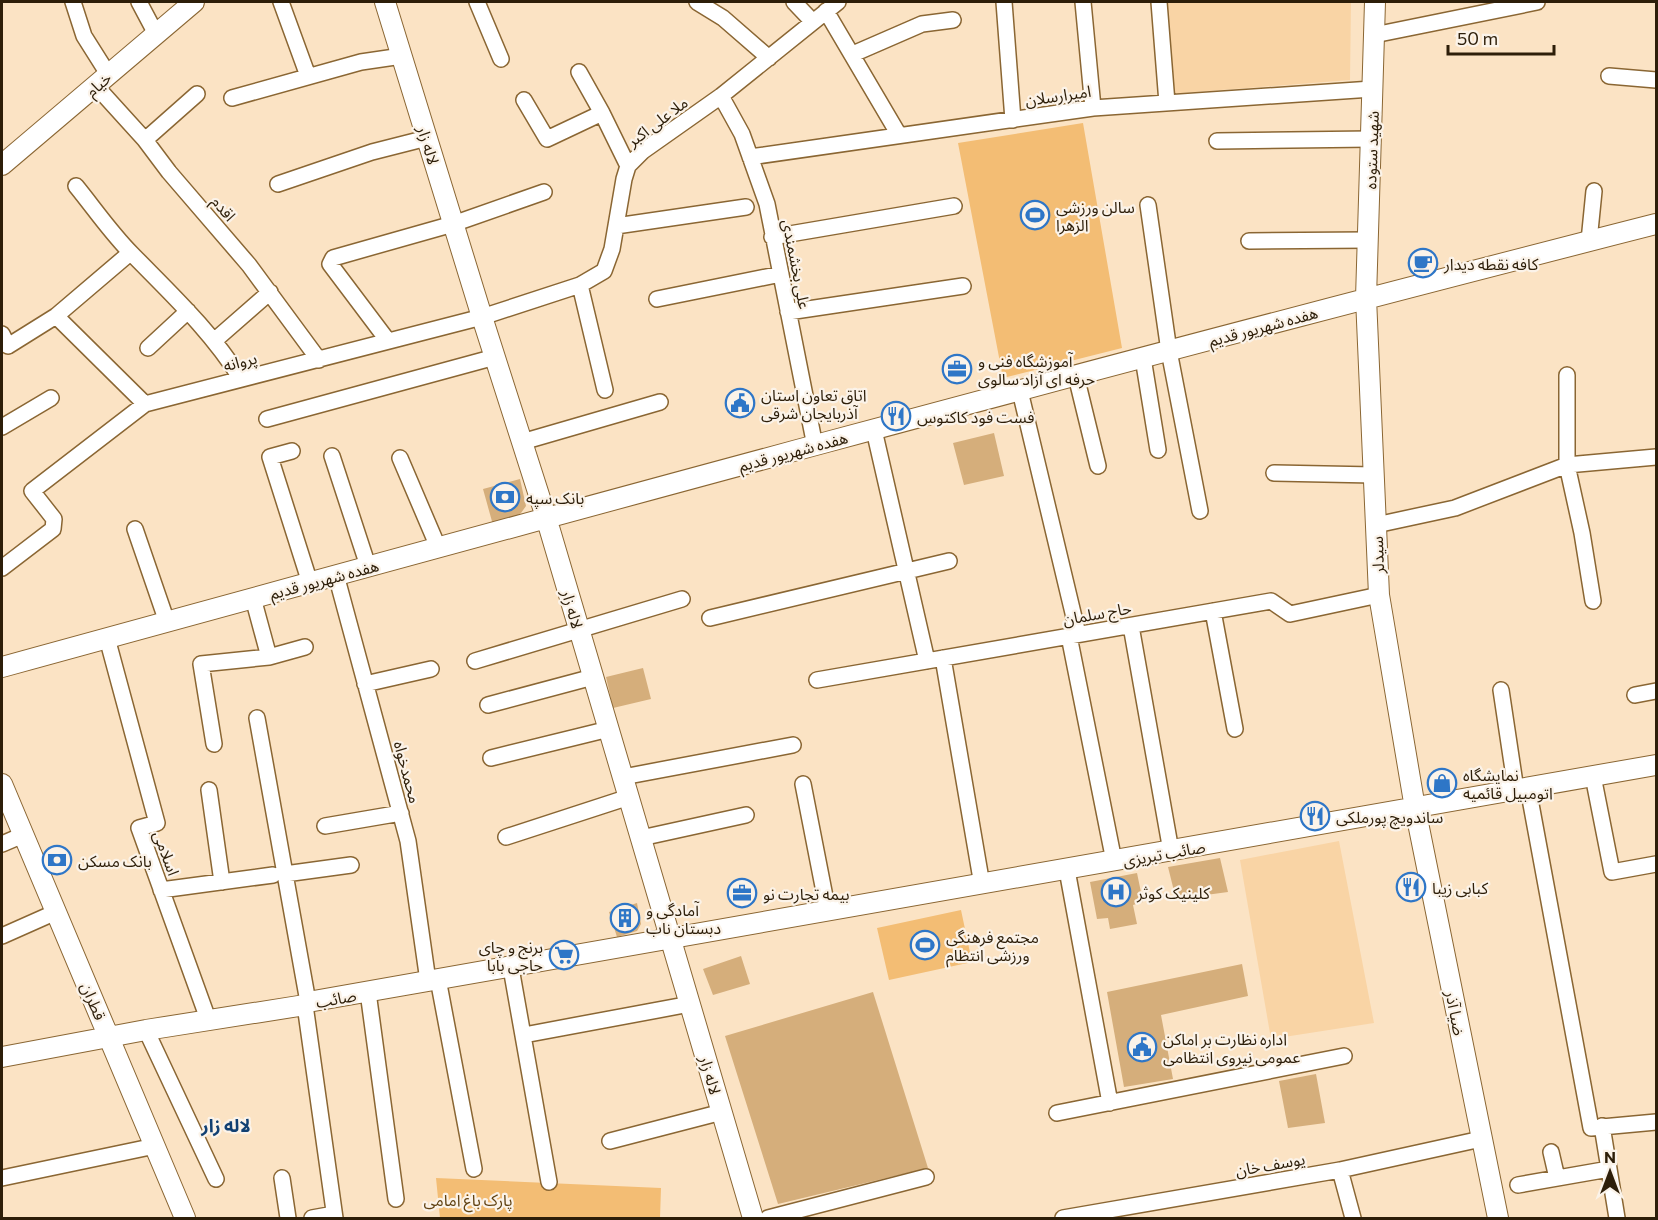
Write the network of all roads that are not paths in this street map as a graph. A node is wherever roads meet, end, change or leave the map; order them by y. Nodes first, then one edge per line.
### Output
1 (73, 2) edge
2 (139, 2) edge
3 (194, 2) edge
4 (281, 2) edge
5 (385, 2) edge
6 (477, 2) edge
7 (697, 2) edge
8 (794, 2) edge
9 (1004, 2) edge
10 (1083, 2) edge
11 (1159, 2) edge
12 (1375, 2) edge
13 (1537, 2) edge
14 (832, 6) edge
15 (953, 20) dead end
16 (813, 22) junction
17 (156, 34) junction
18 (1374, 35) junction
19 (853, 54) junction
20 (402, 56) junction
21 (769, 58) junction
22 (501, 59) dead end
23 (579, 72) dead end
24 (308, 76) junction
25 (1610, 76) dead end
26 (102, 80) junction
27 (1656, 80) edge
28 (1372, 89) junction
29 (197, 94) dead end
30 (721, 96) junction
31 (232, 98) dead end
32 (524, 100) dead end
33 (1167, 103) junction
34 (1094, 108) junction
35 (602, 113) junction
36 (1013, 120) junction
37 (899, 135) junction
38 (427, 138) junction
39 (1371, 139) junction
40 (145, 140) junction
41 (1217, 141) dead end
42 (750, 157) junction
43 (2, 165) edge
44 (628, 166) junction
45 (278, 184) dead end
46 (76, 186) dead end
47 (1594, 191) dead end
48 (544, 192) dead end
49 (1148, 205) dead end
50 (954, 206) dead end
51 (746, 207) dead end
52 (453, 224) junction
53 (1656, 224) edge
54 (616, 226) junction
55 (772, 237) junction
56 (1368, 240) junction
57 (1249, 241) dead end
58 (1589, 241) junction
59 (130, 253) junction
60 (781, 274) junction
61 (580, 285) junction
62 (963, 286) dead end
63 (270, 292) junction
64 (1366, 298) junction
65 (657, 299) dead end
66 (188, 311) junction
67 (788, 312) junction
68 (56, 316) junction
69 (482, 317) junction
70 (2, 334) edge
71 (214, 341) junction
72 (388, 341) junction
73 (148, 348) dead end
74 (1169, 351) junction
75 (495, 357) junction
76 (1143, 358) junction
77 (319, 360) junction
78 (1567, 375) dead end
79 (1076, 376) junction
80 (241, 379) junction
81 (605, 390) dead end
82 (1020, 391) junction
83 (51, 398) dead end
84 (660, 402) dead end
85 (145, 404) junction
86 (267, 419) dead end
87 (2, 427) edge
88 (874, 430) junction
89 (522, 442) junction
90 (815, 446) junction
91 (1158, 450) dead end
92 (292, 451) dead end
93 (1656, 452) edge
94 (332, 456) dead end
95 (400, 458) dead end
96 (1656, 458) edge
97 (1567, 465) junction
98 (1098, 466) dead end
99 (1274, 473) dead end
100 (1374, 475) junction
101 (1200, 511) dead end
102 (546, 518) junction
103 (1376, 525) junction
104 (135, 529) dead end
105 (438, 547) junction
106 (949, 561) dead end
107 (368, 566) junction
108 (2, 568) edge
109 (906, 571) junction
110 (336, 575) junction
111 (309, 583) junction
112 (1379, 595) junction
113 (253, 598) junction
114 (682, 599) dead end
115 (1593, 602) dead end
116 (1213, 611) junction
117 (710, 618) dead end
118 (167, 622) junction
119 (1131, 626) junction
120 (579, 630) junction
121 (1073, 635) junction
122 (107, 638) junction
123 (305, 647) dead end
124 (269, 657) junction
125 (943, 658) junction
126 (475, 661) dead end
127 (927, 661) junction
128 (2, 667) edge
129 (431, 669) dead end
130 (593, 677) junction
131 (817, 680) dead end
132 (365, 684) junction
133 (1501, 690) dead end
134 (1656, 691) edge
135 (1635, 695) dead end
136 (488, 705) dead end
137 (257, 718) dead end
138 (609, 729) junction
139 (1235, 729) dead end
140 (214, 744) dead end
141 (793, 744) dead end
142 (491, 758) dead end
143 (1656, 765) edge
144 (1593, 776) junction
145 (623, 777) junction
146 (2, 784) edge
147 (803, 784) dead end
148 (1522, 789) junction
149 (209, 790) dead end
150 (629, 797) junction
151 (1415, 808) junction
152 (401, 813) junction
153 (746, 815) dead end
154 (325, 826) dead end
155 (23, 835) junction
156 (506, 837) dead end
157 (641, 838) junction
158 (2, 844) edge
159 (1171, 851) junction
160 (1114, 861) junction
161 (1656, 864) edge
162 (351, 865) dead end
163 (1066, 870) junction
164 (279, 874) junction
165 (222, 882) junction
166 (982, 885) junction
167 (161, 890) junction
168 (56, 912) junction
169 (828, 912) junction
170 (2, 936) edge
171 (671, 940) junction
172 (511, 968) junction
173 (433, 980) junction
174 (368, 992) junction
175 (307, 1003) junction
176 (690, 1004) junction
177 (208, 1019) junction
178 (146, 1030) junction
179 (524, 1035) junction
180 (109, 1037) junction
181 (1344, 1056) dead end
182 (2, 1057) edge
183 (1110, 1103) junction
184 (722, 1112) junction
185 (1057, 1113) dead end
186 (1656, 1122) edge
187 (1596, 1127) junction
188 (1481, 1139) junction
189 (610, 1141) dead end
190 (155, 1146) junction
191 (1551, 1152) dead end
192 (474, 1168) dead end
193 (1609, 1169) junction
194 (1340, 1170) junction
195 (926, 1177) dead end
196 (2, 1178) edge
197 (282, 1178) dead end
198 (1557, 1178) junction
199 (216, 1179) dead end
200 (549, 1182) dead end
201 (1518, 1185) dead end
202 (396, 1199) dead end
203 (334, 1216) edge
204 (185, 1218) edge
205 (288, 1218) edge
206 (312, 1218) edge
207 (753, 1218) edge
208 (768, 1218) edge
209 (1063, 1218) edge
210 (1353, 1218) edge
211 (1498, 1218) edge
212 (1617, 1218) edge

1 - 26 street, اقدم
2 - 17 street
3 - 17 main road, خیام
4 - 24 street
5 - 20 main road, لاله زار
6 - 22 street
7 - 21 street
8 - 16 street
9 - 36 street
10 - 34 street
11 - 33 street
12 - 18 main road, شهید ستوده
13 - 18 street
14 - 16 street, ملا علی اکبر
14 - 19 street
15 - 19 street
16 - 21 street, ملا علی اکبر
17 - 26 main road, خیام
18 - 28 main road, شهید ستوده
19 - 37 street
20 - 24 street
20 - 38 main road, لاله زار
21 - 30 street, ملا علی اکبر
23 - 35 street
24 - 31 street
25 - 27 street
26 - 40 street, اقدم
26 - 43 main road, خیام
28 - 33 street, امیرارسلان
28 - 39 main road, شهید ستوده
29 - 40 street
30 - 42 street, علی بخشمندی
30 - 44 street, ملا علی اکبر
32 - 35 street
33 - 34 street, امیرارسلان
34 - 36 street, امیرارسلان
35 - 44 street
36 - 37 street, امیرارسلان
37 - 42 street, امیرارسلان
38 - 45 street
38 - 52 main road, لاله زار
39 - 41 street
39 - 56 main road, شهید ستوده
40 - 63 street, اقدم
42 - 55 street, علی بخشمندی
44 - 54 street, ملا علی اکبر
46 - 59 street
47 - 58 street
48 - 52 street
49 - 74 street
50 - 55 street
51 - 54 street
52 - 69 main road, لاله زار
52 - 72 street
53 - 58 main road, هفده شهریور قدیم
54 - 61 street, ملا علی اکبر
55 - 60 street, علی بخشمندی
56 - 57 street
56 - 64 main road, شهید ستوده
58 - 64 main road, هفده شهریور قدیم
59 - 66 street
59 - 68 street
60 - 65 street
60 - 67 street, علی بخشمندی
61 - 69 street, ملا علی اکبر
61 - 81 street
62 - 67 street
63 - 71 street
63 - 77 street, اقدم
64 - 74 main road, هفده شهریور قدیم
64 - 100 main road, سیدلر
66 - 71 street
66 - 73 street
67 - 90 street, علی بخشمندی
68 - 70 street
68 - 85 street
69 - 72 street, پروانه
69 - 75 main road, لاله زار
71 - 80 street
72 - 77 street, پروانه
74 - 76 main road, هفده شهریور قدیم
74 - 101 street
75 - 86 street
75 - 89 main road, لاله زار
76 - 79 main road, هفده شهریور قدیم
76 - 91 street
77 - 80 street, پروانه
78 - 97 street
79 - 82 main road, هفده شهریور قدیم
79 - 98 street
80 - 85 street, پروانه
82 - 88 main road, هفده شهریور قدیم
82 - 121 street
83 - 87 street
84 - 89 street
85 - 108 street, پروانه
88 - 90 main road, هفده شهریور قدیم
88 - 109 street
89 - 102 main road, لاله زار
90 - 102 main road, هفده شهریور قدیم
92 - 111 street
93 - 96 street
94 - 107 street
95 - 105 street
96 - 97 street
97 - 103 street
97 - 115 street
99 - 100 street
100 - 103 main road, سیدلر
102 - 105 main road, هفده شهریور قدیم
102 - 120 main road, لاله زار
103 - 112 main road, سیدلر
104 - 118 street
105 - 107 main road, هفده شهریور قدیم
106 - 109 street
107 - 110 main road, هفده شهریور قدیم
109 - 117 street
109 - 127 street
110 - 111 main road, هفده شهریور قدیم
110 - 132 street, محمدخواه
111 - 113 main road, هفده شهریور قدیم
112 - 116 street, حاج سلمان
112 - 151 main road, سیدلر
113 - 118 main road, هفده شهریور قدیم
113 - 124 street
114 - 120 street
116 - 119 street, حاج سلمان
116 - 139 street
118 - 122 main road, هفده شهریور قدیم
119 - 121 street, حاج سلمان
119 - 159 street
120 - 126 street
120 - 130 main road, لاله زار
121 - 125 street, حاج سلمان
121 - 160 street
122 - 128 main road, هفده شهریور قدیم
122 - 167 street, اسلامی
123 - 124 street
124 - 140 street
125 - 127 street, حاج سلمان
125 - 166 street
127 - 131 street, حاج سلمان
129 - 132 street
130 - 136 street
130 - 138 main road, لاله زار
132 - 152 street, محمدخواه
133 - 148 street
134 - 135 street
137 - 164 street
138 - 142 street
138 - 145 main road, لاله زار
141 - 145 street
143 - 144 main road, صائب تبریزی
144 - 148 main road, صائب تبریزی
144 - 161 street
145 - 150 main road, لاله زار
146 - 155 main road, قطران
147 - 169 street
148 - 151 main road, صائب تبریزی
148 - 187 street
149 - 165 street
150 - 156 street
150 - 157 main road, لاله زار
151 - 159 main road, صائب تبریزی
151 - 188 main road, ضیا آذر
152 - 154 street
152 - 173 street, محمدخواه
153 - 157 street
155 - 158 street
155 - 168 main road, قطران
157 - 171 main road, لاله زار
159 - 160 main road, صائب تبریزی
160 - 163 main road, صائب تبریزی
162 - 164 street
163 - 166 main road, صائب تبریزی
163 - 183 street
164 - 165 street
164 - 175 street
165 - 167 street
166 - 169 main road, صائب تبریزی
167 - 177 street, اسلامی
168 - 170 street
168 - 180 main road, قطران
169 - 171 main road, صائب تبریزی
171 - 172 main road, صائب
171 - 176 main road, لاله زار
172 - 173 main road, صائب
172 - 179 street
173 - 174 main road, صائب
173 - 192 street, محمدخواه
174 - 175 main road, صائب
174 - 202 street
175 - 177 main road, صائب
175 - 203 street
176 - 179 street
176 - 184 main road, لاله زار
177 - 178 main road, صائب
178 - 180 main road, صائب
178 - 199 street
179 - 200 street
180 - 182 main road, صائب
180 - 190 main road, قطران
181 - 183 street
183 - 185 street
184 - 189 street
184 - 207 main road, لاله زار
186 - 187 street
187 - 193 street
188 - 194 street, یوسف خان
188 - 211 main road, ضیا آذر
190 - 196 street
190 - 204 main road, قطران
191 - 198 street
193 - 198 street
193 - 212 street
194 - 209 street, یوسف خان
194 - 210 street
195 - 208 street
197 - 205 street
198 - 201 street
203 - 206 street

